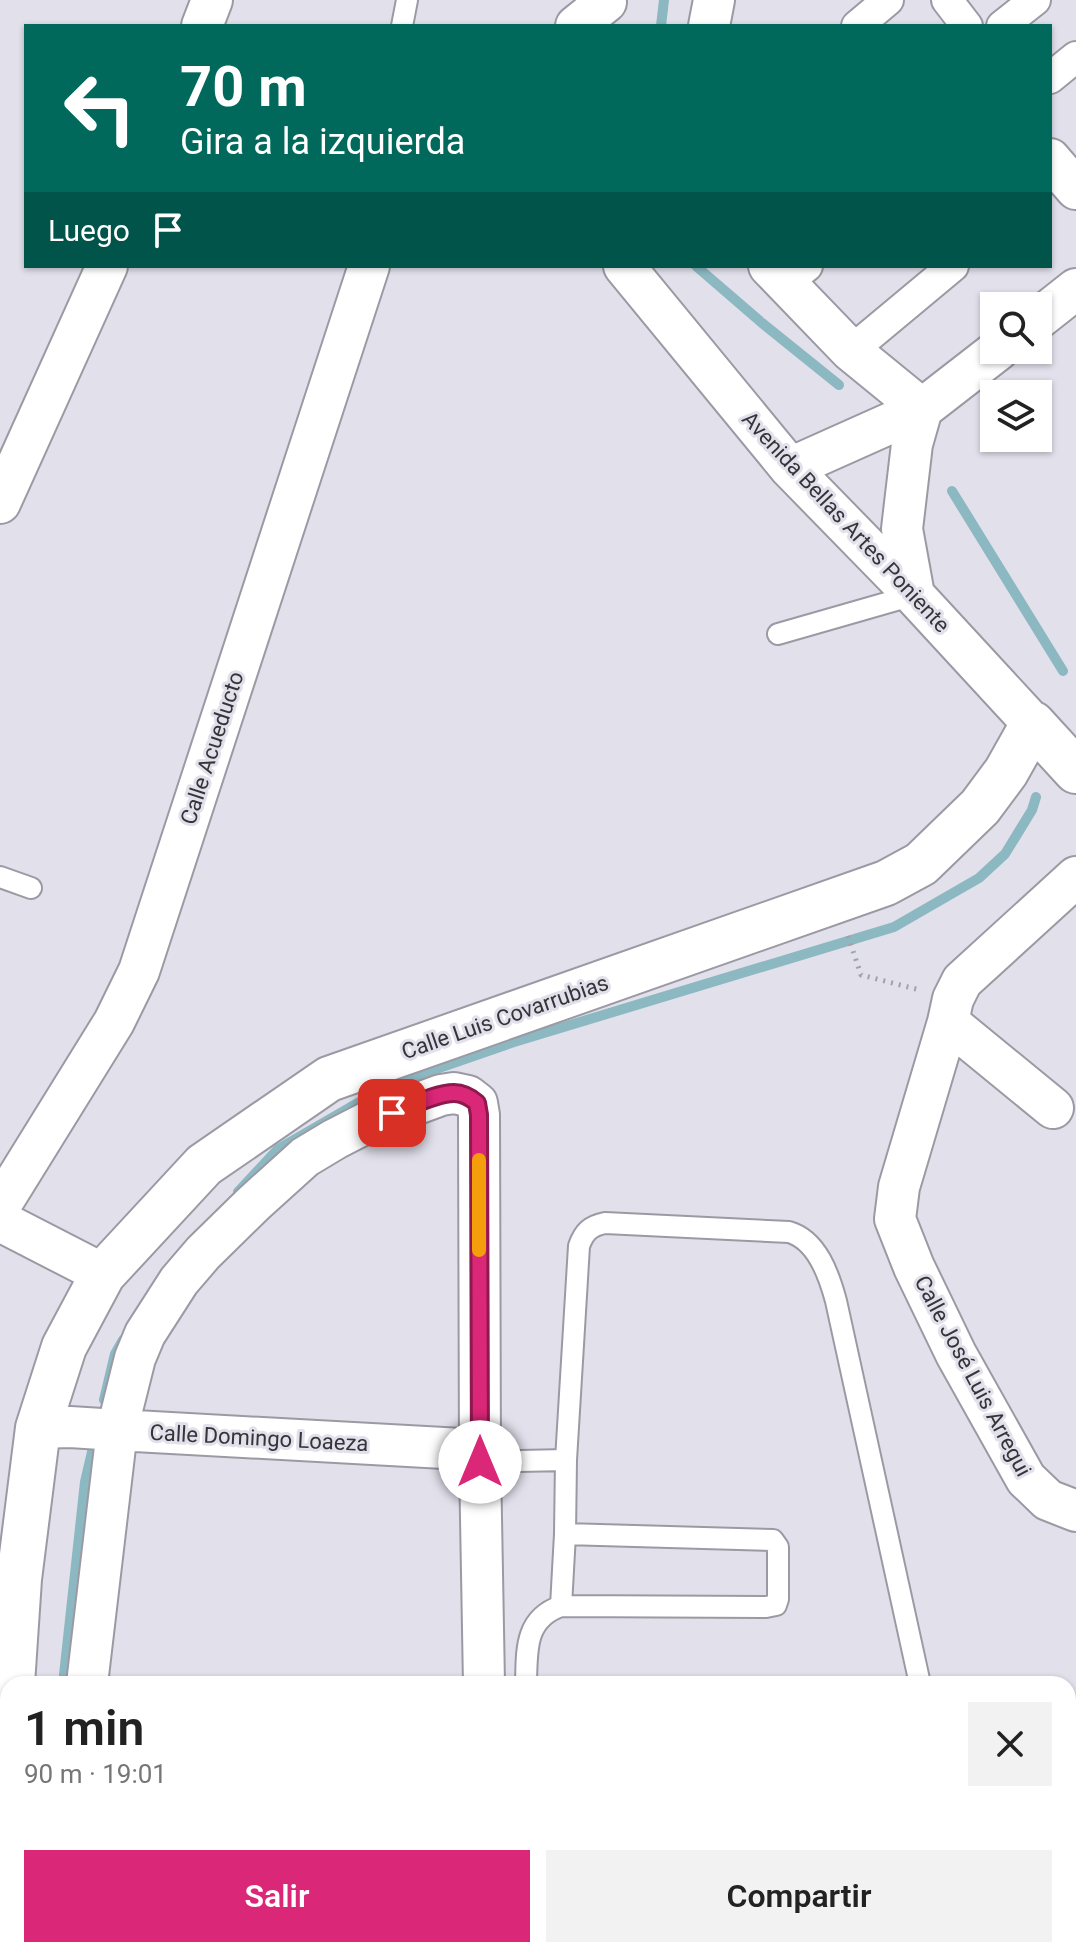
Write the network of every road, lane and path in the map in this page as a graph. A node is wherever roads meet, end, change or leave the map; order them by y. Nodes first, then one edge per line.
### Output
1 (212, 0) edge
2 (407, 0) edge
3 (714, 0) edge
4 (888, 0) edge
5 (947, 0) edge
6 (1035, 0) edge
7 (203, 24) edge
8 (402, 24) edge
9 (709, 24) edge
10 (859, 24) edge
11 (965, 24) edge
12 (1005, 24) edge
13 (1076, 57) edge
14 (1052, 76) edge
15 (106, 268) edge
16 (368, 268) edge
17 (626, 268) edge
18 (951, 268) edge
19 (787, 272) edge
20 (1076, 289) edge
21 (1052, 308) edge
22 (851, 351) junction
23 (980, 364) edge
24 (922, 409) junction
25 (790, 468) junction
26 (0, 503) edge
27 (914, 595) junction
28 (778, 634) dead end
29 (1033, 724) junction
30 (1076, 771) edge
31 (0, 877) edge
32 (1076, 877) edge
33 (31, 888) dead end
34 (853, 949) dead end
35 (951, 1010) junction
36 (1053, 1108) dead end
37 (0, 1206) edge
38 (0, 1221) edge
39 (103, 1274) junction
40 (82, 1428) junction
41 (480, 1456) junction
42 (566, 1460) junction
43 (1076, 1511) edge
44 (565, 1534) junction
45 (561, 1606) junction
46 (13, 1676) edge
47 (87, 1676) edge
48 (484, 1676) edge
49 (526, 1676) edge
50 (918, 1676) edge

1 - 7 street
2 - 8 lane
3 - 9 street
4 - 10 street
5 - 11 street
6 - 12 street
13 - 14 street
15 - 26 street
16 - 37 street, Calle Acueducto
17 - 25 street, Avenida Bellas Artes Poniente
18 - 22 street
19 - 22 street
20 - 21 street
22 - 24 street
23 - 24 street
24 - 25 street
24 - 27 street
25 - 27 street, Avenida Bellas Artes Poniente
27 - 28 lane
27 - 29 street, Avenida Bellas Artes Poniente
29 - 30 street, Avenida Bellas Artes Poniente
29 - 39 street, Calle Luis Covarrubias
31 - 33 lane
32 - 35 street
34 - 35 path
35 - 36 street
35 - 43 street, Calle José Luis Arregui
38 - 39 street
39 - 40 street, Calle Luis Covarrubias
40 - 41 street, Calle Domingo Loaeza
40 - 41 street
40 - 46 street, Calle Luis Covarrubias
40 - 47 street
41 - 42 lane
41 - 48 street
42 - 44 lane
42 - 50 lane
44 - 45 lane
44 - 45 lane
45 - 49 lane

